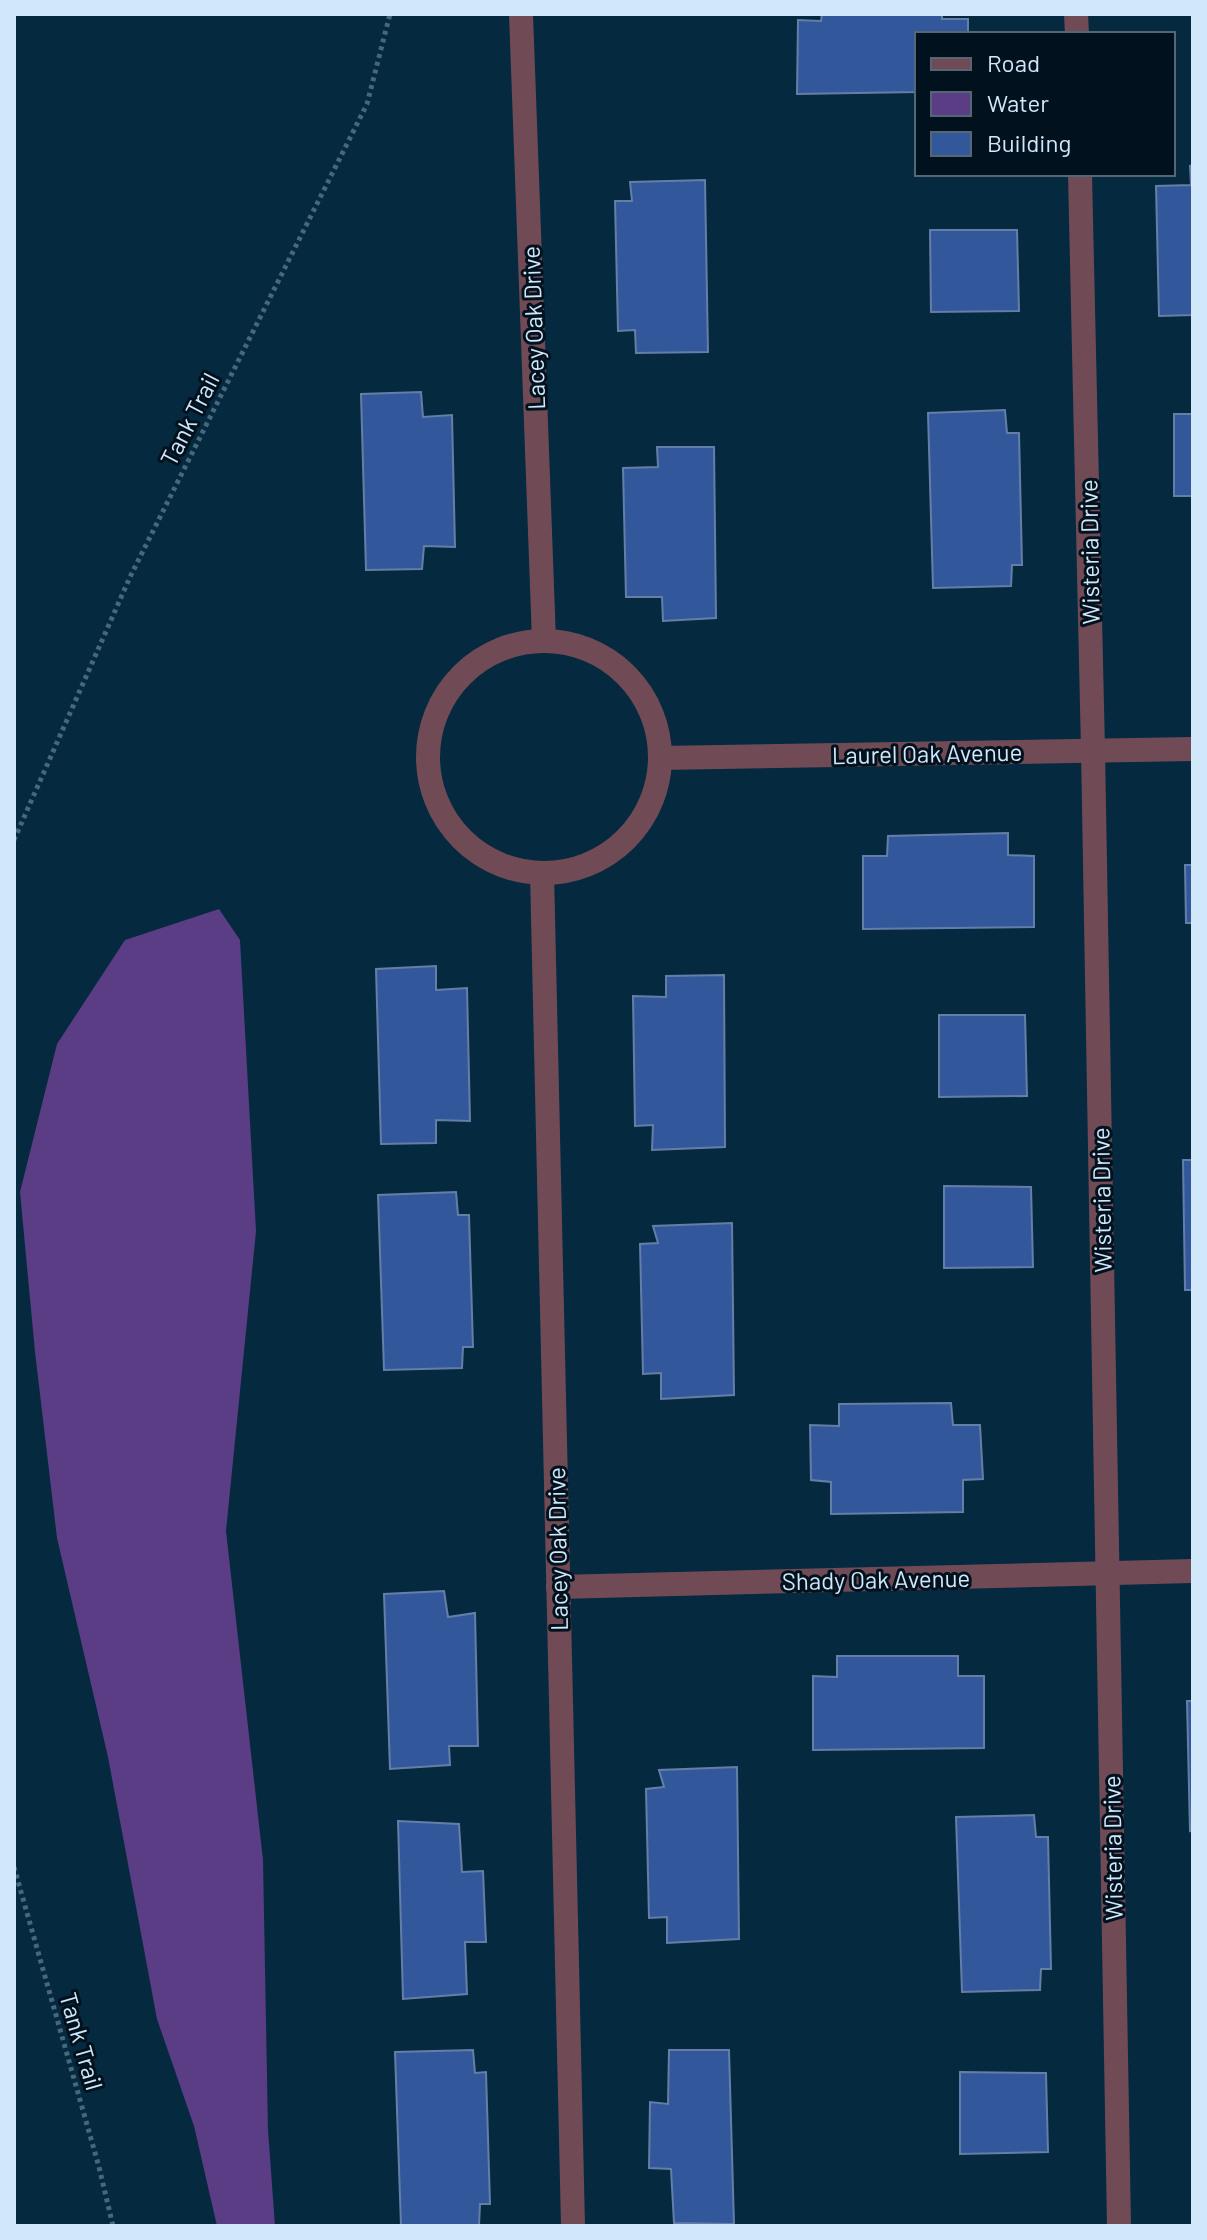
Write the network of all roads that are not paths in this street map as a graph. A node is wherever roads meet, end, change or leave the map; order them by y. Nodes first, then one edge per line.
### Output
1 (521, 14) edge
2 (1080, 176) edge
3 (544, 641) junction
4 (1193, 749) edge
5 (1093, 750) junction
6 (660, 758) junction
7 (542, 873) junction
8 (1193, 1571) edge
9 (1107, 1573) junction
10 (558, 1587) junction
11 (573, 2226) edge
12 (1119, 2226) edge

1 - 3 street, Lacey Oak Drive
2 - 5 street, Wisteria Drive
3 - 6 street
3 - 7 street
4 - 5 street, Laurel Oak Avenue
5 - 6 street, Laurel Oak Avenue
5 - 9 street, Wisteria Drive
6 - 7 street
7 - 10 street, Lacey Oak Drive
8 - 9 street, Shady Oak Avenue
9 - 10 street, Shady Oak Avenue
9 - 12 street, Wisteria Drive
10 - 11 street, Lacey Oak Drive

